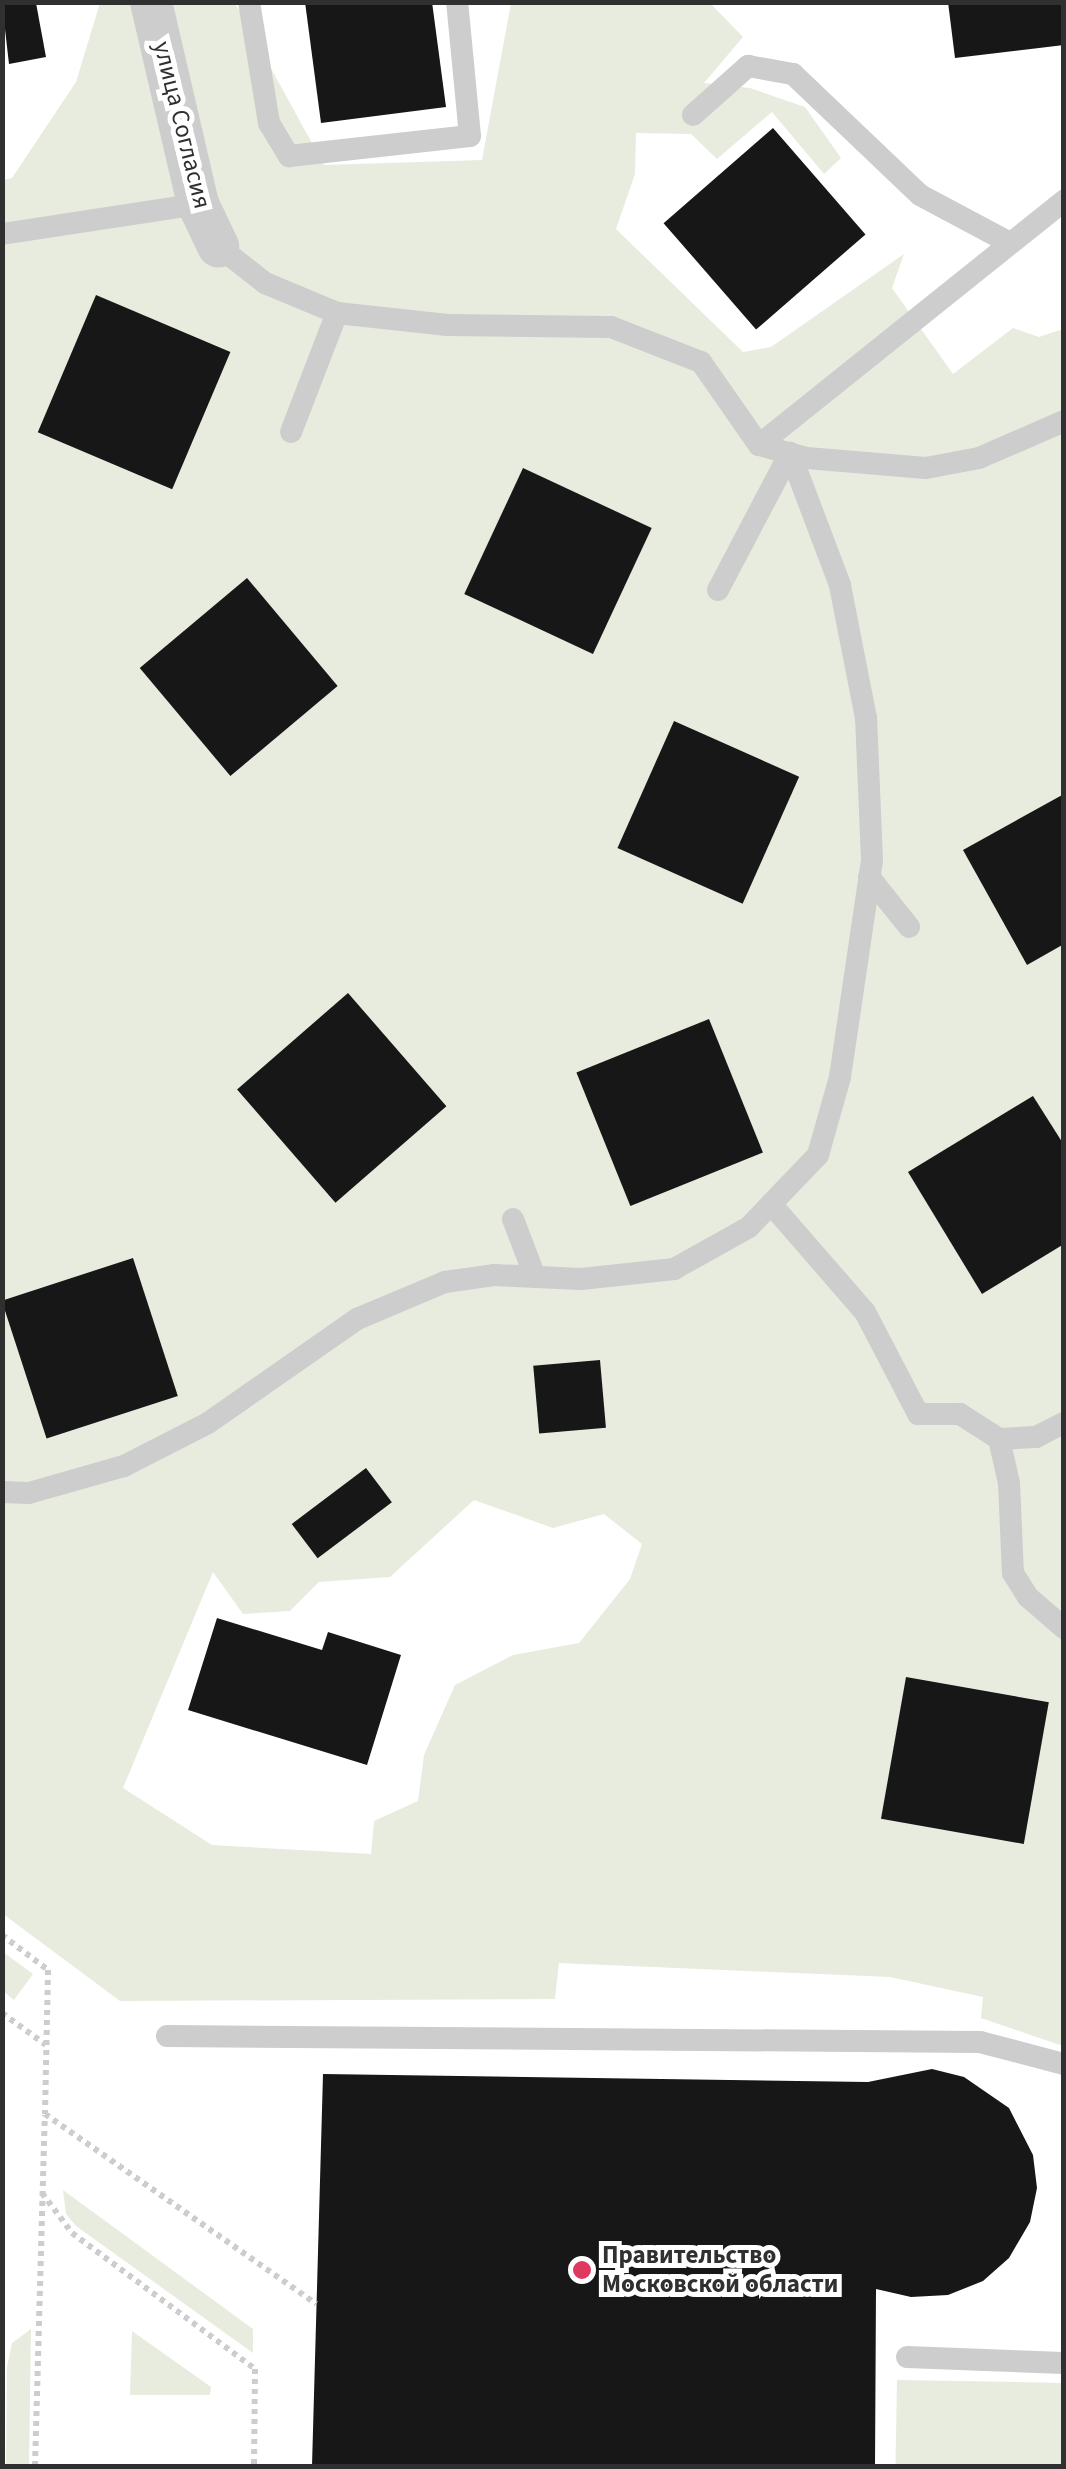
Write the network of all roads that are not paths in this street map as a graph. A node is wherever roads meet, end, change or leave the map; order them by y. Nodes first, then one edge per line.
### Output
1 (151, 2) edge
2 (249, 2) edge
3 (457, 2) edge
4 (694, 114) dead end
5 (1064, 201) edge
6 (198, 204) junction
7 (2, 234) edge
8 (1010, 244) junction
9 (218, 246) joint
10 (337, 314) junction
11 (1064, 421) edge
12 (291, 432) dead end
13 (758, 445) junction
14 (790, 453) junction
15 (718, 590) dead end
16 (869, 877) junction
17 (909, 927) dead end
18 (771, 1204) junction
19 (513, 1219) dead end
20 (534, 1277) junction
21 (1064, 1423) edge
22 (999, 1439) junction
23 (2, 1492) edge
24 (1064, 1628) edge
25 (167, 2036) dead end
26 (1064, 2064) edge
27 (907, 2357) dead end
28 (1064, 2363) edge

1 - 6 street, улица Согласия
2 - 3 lane
4 - 8 lane
5 - 8 lane
6 - 7 lane
6 - 9 street, улица Согласия
8 - 13 lane
9 - 10 lane
10 - 12 lane
10 - 13 lane
11 - 14 lane
13 - 14 lane
14 - 15 lane
14 - 16 lane
16 - 17 lane
16 - 18 lane
18 - 20 lane
18 - 22 lane
19 - 20 lane
20 - 23 lane
21 - 22 lane
22 - 24 lane
25 - 26 lane
27 - 28 lane

